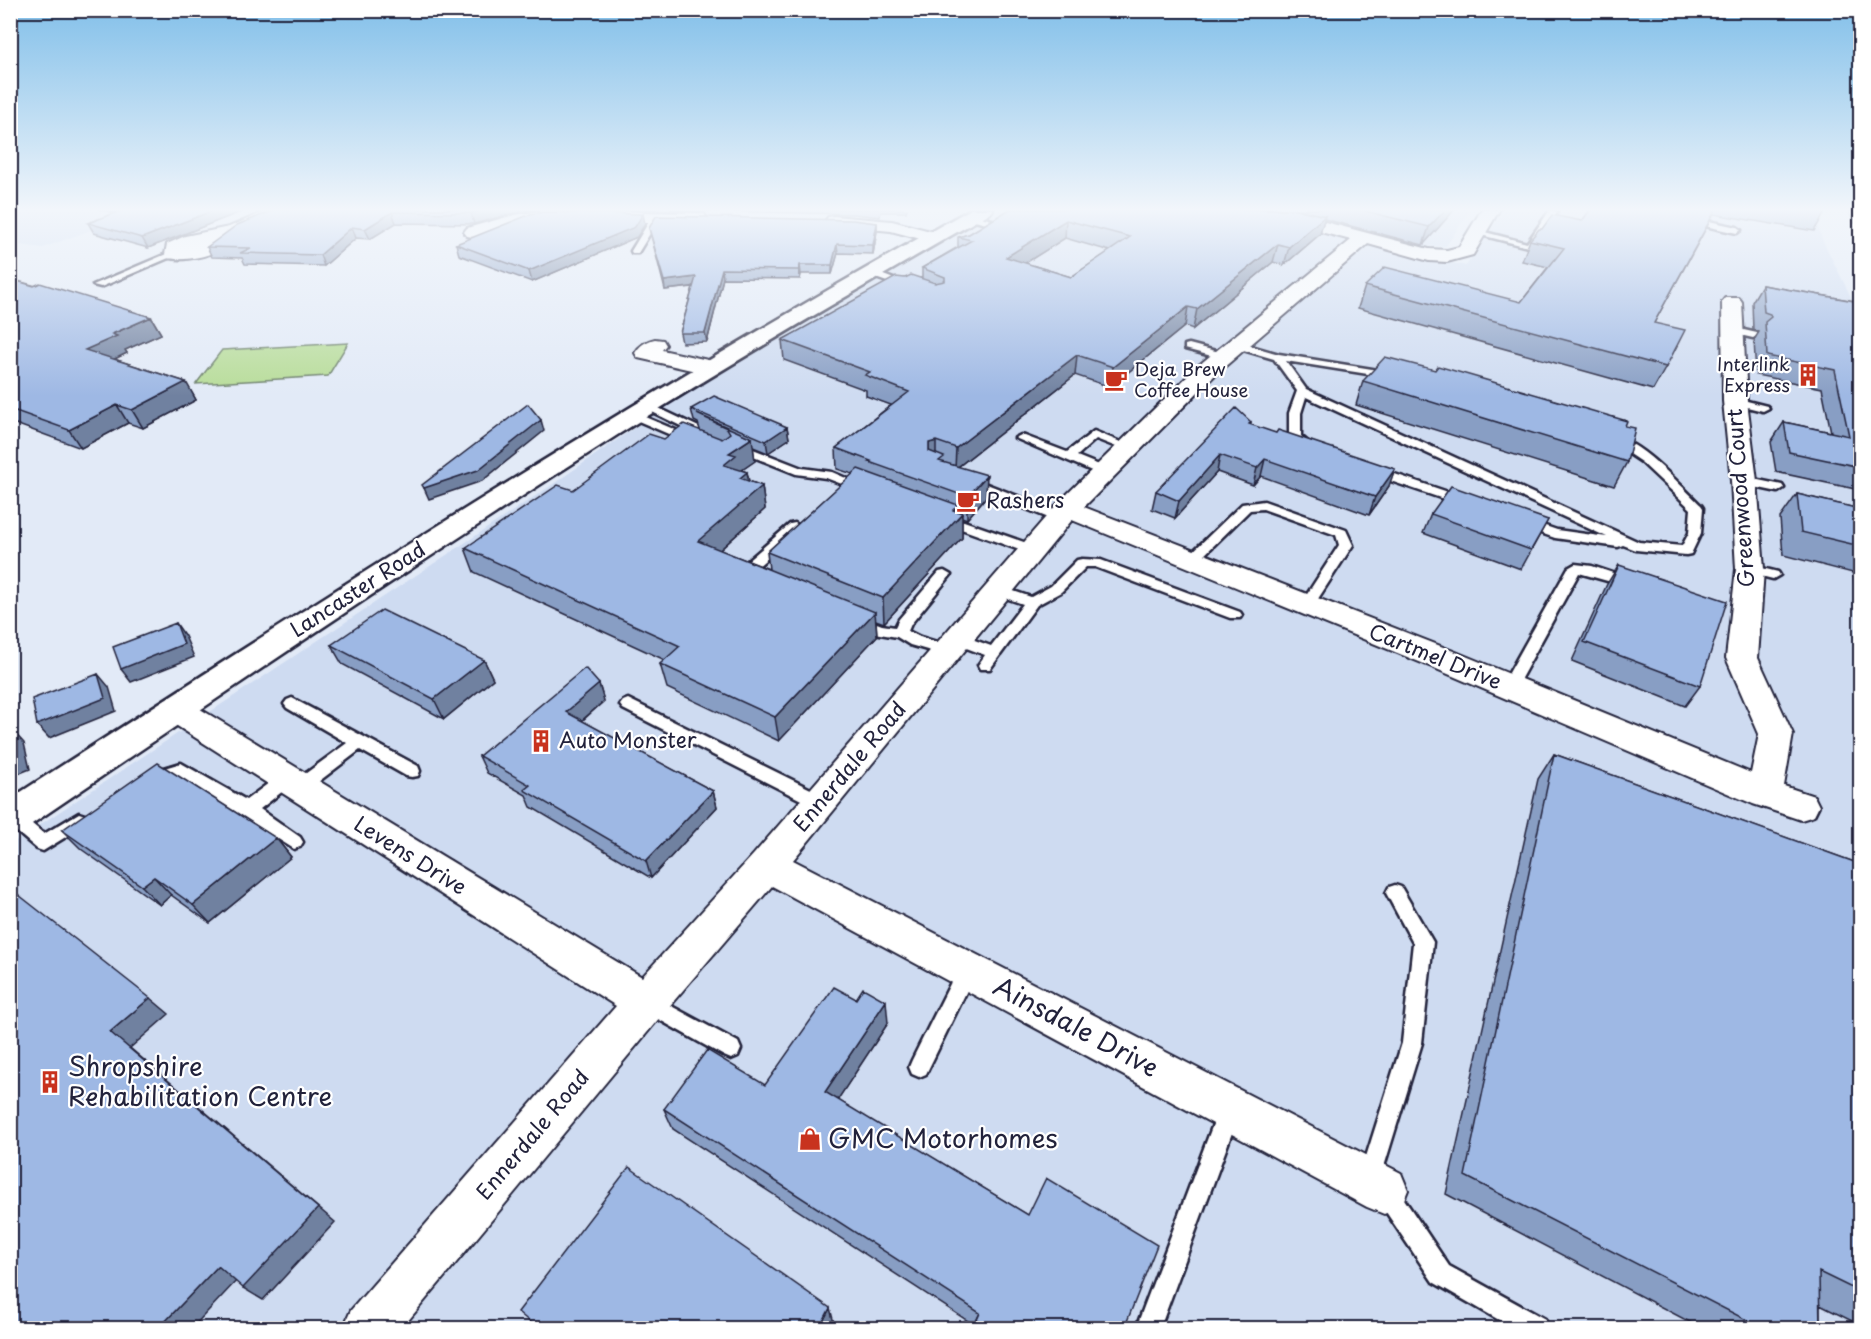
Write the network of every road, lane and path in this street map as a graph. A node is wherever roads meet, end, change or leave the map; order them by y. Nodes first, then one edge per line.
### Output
1 (131, 271) edge
2 (873, 271) edge
3 (1324, 271) edge
4 (870, 273) junction
5 (98, 285) dead end
6 (917, 290) edge
7 (1732, 302) dead end
8 (655, 345) dead end
9 (1189, 347) dead end
10 (1230, 350) junction
11 (1278, 357) junction
12 (709, 366) junction
13 (1409, 379) edge
14 (1302, 391) junction
15 (1735, 401) junction
16 (1763, 408) dead end
17 (640, 411) junction
18 (1598, 435) edge
19 (1021, 438) dead end
20 (1129, 447) junction
21 (1322, 452) edge
22 (1069, 457) junction
23 (1366, 468) edge
24 (1105, 472) junction
25 (956, 476) edge
26 (1744, 481) junction
27 (1778, 488) dead end
28 (871, 491) edge
29 (1477, 507) edge
30 (1064, 514) junction
31 (936, 515) edge
32 (1510, 518) edge
33 (795, 526) edge
34 (1636, 546) junction
35 (1033, 550) junction
36 (1192, 559) junction
37 (944, 575) dead end
38 (773, 586) edge
39 (1640, 586) edge
40 (999, 591) junction
41 (1032, 602) junction
42 (1307, 605) junction
43 (1234, 615) dead end
44 (848, 617) edge
45 (900, 633) junction
46 (953, 645) junction
47 (995, 653) junction
48 (985, 666) dead end
49 (1509, 687) junction
50 (292, 704) dead end
51 (628, 705) dead end
52 (175, 709) junction
53 (359, 742) junction
54 (412, 771) dead end
55 (139, 783) edge
56 (293, 783) junction
57 (1765, 794) junction
58 (820, 802) junction
59 (1801, 806) dead end
60 (247, 809) junction
61 (91, 812) edge
62 (11, 818) edge
63 (294, 842) dead end
64 (767, 865) junction
65 (1395, 893) dead end
66 (967, 970) junction
67 (646, 1002) junction
68 (731, 1049) dead end
69 (919, 1067) dead end
70 (1230, 1108) junction
71 (1376, 1186) junction
72 (369, 1329) edge
73 (1148, 1329) edge
74 (1536, 1329) edge

1 - 5 lane
2 - 4 street, Lancaster Road
3 - 10 street, Ennerdale Road
4 - 6 lane
4 - 12 street, Lancaster Road
7 - 15 street, Greenwood Court
8 - 12 street
9 - 10 lane
10 - 11 lane
10 - 20 street, Ennerdale Road
11 - 13 lane
11 - 14 lane
12 - 17 street, Lancaster Road
14 - 21 lane
14 - 34 lane
15 - 16 lane
15 - 26 street, Greenwood Court
17 - 28 lane
17 - 52 street, Lancaster Road
18 - 34 lane
19 - 22 lane
20 - 22 lane
20 - 24 street, Ennerdale Road
22 - 24 lane
23 - 29 lane
24 - 30 street, Ennerdale Road
25 - 30 lane
26 - 27 lane
26 - 57 street, Greenwood Court
30 - 35 street, Ennerdale Road
30 - 36 street, Cartmel Drive
31 - 35 lane
32 - 34 lane
33 - 38 lane
35 - 40 street, Ennerdale Road
36 - 42 street, Cartmel Drive
36 - 42 lane
37 - 45 lane
39 - 49 lane
40 - 41 lane
40 - 46 street, Ennerdale Road
41 - 43 lane
41 - 47 lane
42 - 49 street, Cartmel Drive
44 - 45 lane
45 - 46 lane
46 - 47 lane
46 - 58 street, Ennerdale Road
47 - 48 lane
49 - 57 street, Cartmel Drive
50 - 53 lane
51 - 58 lane
52 - 56 street, Levens Drive
52 - 62 street, Lancaster Road
53 - 54 lane
53 - 56 lane
55 - 60 lane
56 - 60 lane
56 - 67 street, Levens Drive
57 - 59 street, Cartmel Drive
58 - 64 street, Ennerdale Road
60 - 63 lane
61 - 62 lane
64 - 66 street, Ainsdale Drive
64 - 67 street, Ennerdale Road
65 - 71 lane
66 - 69 lane
66 - 70 street, Ainsdale Drive
67 - 68 lane
67 - 72 street, Ennerdale Road
70 - 71 street, Ainsdale Drive
70 - 73 lane
71 - 74 lane

